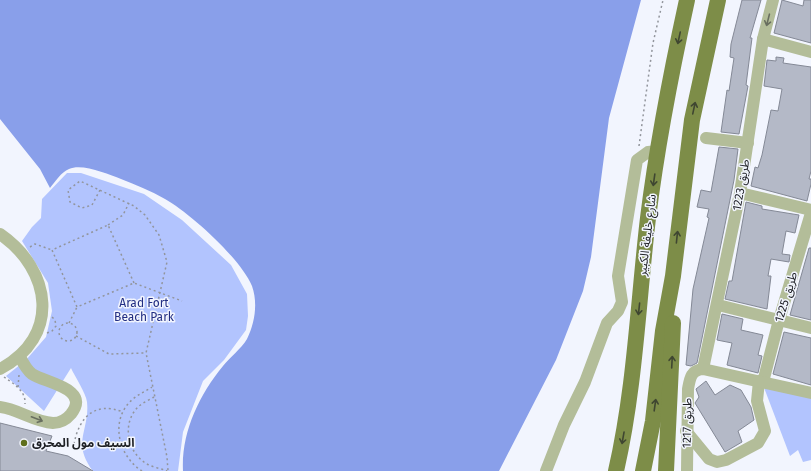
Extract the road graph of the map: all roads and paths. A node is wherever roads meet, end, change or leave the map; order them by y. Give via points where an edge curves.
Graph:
1 (662, 0) edge
2 (687, 0) edge
3 (718, 0) edge
4 (773, 0) edge
5 (763, 39) junction
6 (811, 52) edge
7 (706, 138) dead end
8 (748, 143) junction
9 (658, 151) junction
10 (637, 160) junction
11 (100, 190) junction
12 (740, 194) junction
13 (129, 203) junction
14 (811, 212) edge
15 (108, 225) junction
16 (0, 234) edge
17 (52, 250) junction
18 (20, 252) junction
19 (673, 276) junction
20 (134, 283) junction
21 (161, 293) junction
22 (182, 301) dead end
23 (718, 305) junction
24 (77, 308) junction
25 (779, 320) junction
26 (69, 323) junction
27 (56, 326) dead end
28 (61, 328) junction
29 (811, 328) edge
30 (76, 336) junction
31 (146, 353) junction
32 (20, 357) junction
33 (704, 369) junction
34 (20, 372) dead end
35 (2, 373) edge
36 (761, 382) junction
37 (18, 387) junction
38 (152, 387) junction
39 (811, 393) edge
40 (154, 397) junction
41 (25, 400) dead end
42 (0, 407) edge
43 (123, 412) junction
44 (686, 431) junction
45 (74, 444) dead end
46 (142, 471) edge
47 (167, 471) edge
48 (546, 471) edge
49 (616, 471) edge
50 (643, 471) edge
51 (666, 471) edge
52 (687, 471) edge

1 - 10 path via 653,43
2 -> 9 main road, شارع خليفة الكبير
19 -> 3 main road via 692,120
4 -> 5 street, طريق 1223
5 - 6 street
5 - 8 street, طريق 1223
7 - 8 street
8 - 12 street, طريق 1223
9 - 10 street via 648,152
9 -> 49 main road, شارع خليفة الكبير via 648,218 630,403
10 - 48 street via 618,276 622,302 607,323 588,375
11 - 11 path via 80,181 68,190 70,202 82,208 92,205
11 - 13 path
12 - 14 street, طريق 1225
12 - 23 street, طريق 1223
13 - 15 path via 123,215
13 - 21 path via 145,215 159,235 167,262
14 - 25 street, طريق 1225
15 - 17 path
15 - 20 path
16 - 18 street
17 - 18 path via 35,244
17 - 24 path
18 - 32 street via 41,287 43,305 37,331
50 -> 19 main road via 653,421 663,331
51 -> 19 main road via 673,346
20 - 21 path
20 - 24 path
21 - 22 path
21 - 31 path
23 - 25 street
23 - 33 street, طريق 1223
24 - 26 path
25 - 29 street
25 - 36 street, طريق 1225
26 - 28 path
26 - 30 path via 77,329
27 - 28 path
28 - 30 path via 60,335 64,340 71,340
30 - 31 path via 108,354
31 - 38 path
32 - 35 street
42 -> 32 street via 55,423 66,419 74,408 74,397 68,388 48,382 32,373
33 - 36 street
33 - 44 street, طريق 1217 via 690,376
34 - 37 path
35 - 37 path
36 - 39 street
36 - 44 street via 757,401 764,432 758,444 717,462 708,459
37 - 41 path
38 - 40 path
38 - 43 path via 133,399
40 - 47 path via 167,457
40 - 47 path via 138,407 132,416 128,426 128,437 131,447 145,463
43 - 45 path via 105,409 87,416 77,430
43 - 46 path via 119,430 122,447 127,458
44 - 52 street, طريق 1217

